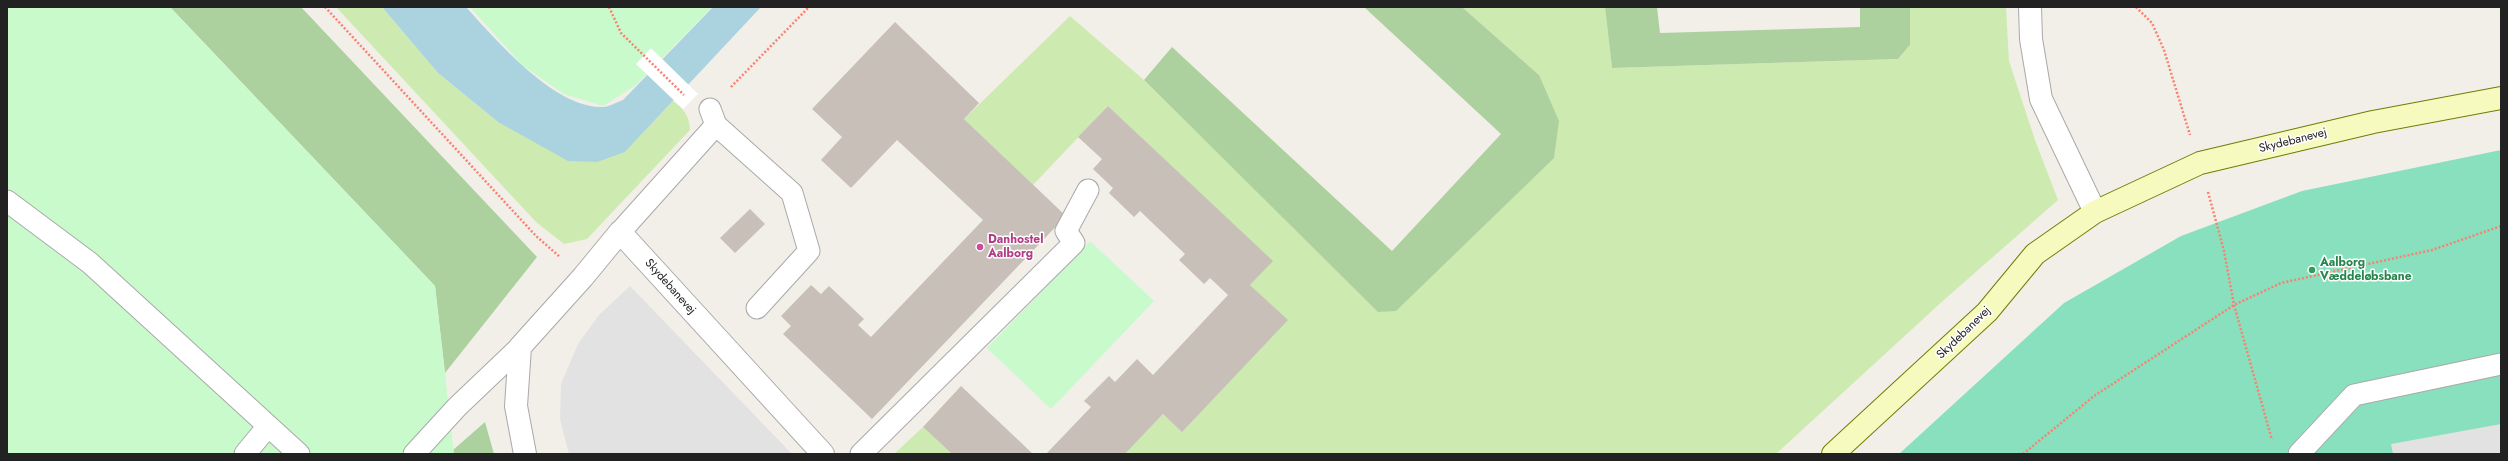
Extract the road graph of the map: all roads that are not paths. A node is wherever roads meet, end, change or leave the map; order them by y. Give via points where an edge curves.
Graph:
1 (2030, 7) edge
2 (2501, 98) edge
3 (1088, 190) dead end
4 (7, 202) edge
5 (2095, 212) junction
6 (620, 232) junction
7 (757, 308) dead end
8 (520, 347) junction
9 (2501, 364) edge
10 (268, 426) junction
11 (245, 454) edge
12 (299, 454) edge
13 (414, 454) edge
14 (525, 454) edge
15 (823, 454) edge
16 (861, 454) edge
17 (1833, 454) edge
18 (2300, 454) edge

1 - 5 street via 2030,39 2041,99
2 - 5 street, Skydebanevej via 2372,122 2200,163
3 - 16 lane via 1066,231 1074,243
4 - 10 lane via 90,264
5 - 17 street, Skydebanevej via 2035,254 1987,312
6 - 7 lane via 713,117 792,193 809,252
6 - 8 street
6 - 15 street, Skydebanevej
8 - 13 lane via 457,407
8 - 14 street via 516,406
9 - 18 lane via 2354,395
10 - 11 lane
10 - 12 lane

